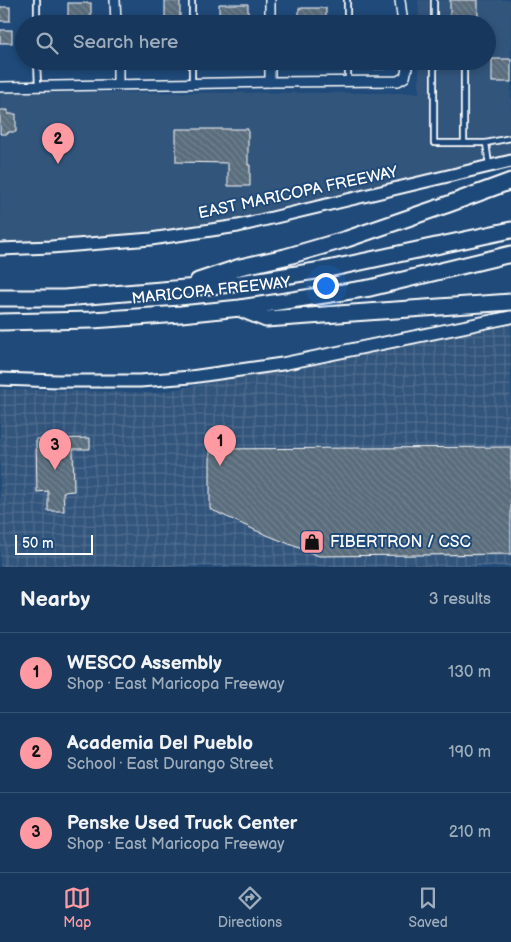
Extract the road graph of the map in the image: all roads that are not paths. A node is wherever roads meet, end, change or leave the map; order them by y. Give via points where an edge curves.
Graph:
1 (37, 0) edge
2 (115, 0) edge
3 (192, 0) edge
4 (270, 0) edge
5 (347, 0) edge
6 (400, 0) edge
7 (434, 0) edge
8 (37, 15) edge
9 (116, 15) edge
10 (192, 15) edge
11 (270, 15) edge
12 (347, 15) edge
13 (402, 15) edge
14 (434, 15) edge
15 (37, 70) edge
16 (118, 70) edge
17 (192, 70) edge
18 (270, 70) edge
19 (348, 70) edge
20 (407, 70) edge
21 (434, 70) edge
22 (464, 70) edge
23 (270, 82) junction
24 (348, 82) junction
25 (192, 83) junction
26 (118, 85) junction
27 (38, 86) junction
28 (0, 87) edge
29 (511, 138) edge
30 (464, 143) junction
31 (486, 143) junction
32 (511, 161) edge
33 (489, 166) junction
34 (511, 180) edge
35 (511, 230) edge
36 (0, 249) edge
37 (511, 254) edge
38 (171, 289) junction
39 (0, 298) edge
40 (511, 302) edge
41 (240, 308) junction
42 (511, 318) edge
43 (0, 322) edge
44 (0, 379) edge

1 - 8 lane
2 - 9 street
3 - 10 lane
4 - 11 street
5 - 12 lane
6 - 13 street
7 - 14 lane
15 - 27 lane
16 - 26 street
17 - 25 lane
18 - 23 street
19 - 24 lane
20 - 24 street via 405,77 398,82
21 - 30 lane via 434,143
22 - 30 lane
23 - 24 street
23 - 25 street
25 - 26 street
26 - 27 street
27 - 28 street
29 - 31 lane
30 - 31 lane
31 - 33 lane
32 - 33 main road, EAST MARICOPA FREEWAY
33 - 36 main road, EAST MARICOPA FREEWAY via 238,226 151,239
34 - 38 highway via 347,239
35 - 38 highway, MARICOPA FREEWAY via 328,269 234,284
37 - 41 highway, MARICOPA FREEWAY via 370,288
38 - 39 highway, MARICOPA FREEWAY via 64,298
40 - 41 highway via 266,319
41 - 43 highway, MARICOPA FREEWAY via 92,320
42 - 44 main road via 282,364 191,377 140,381

